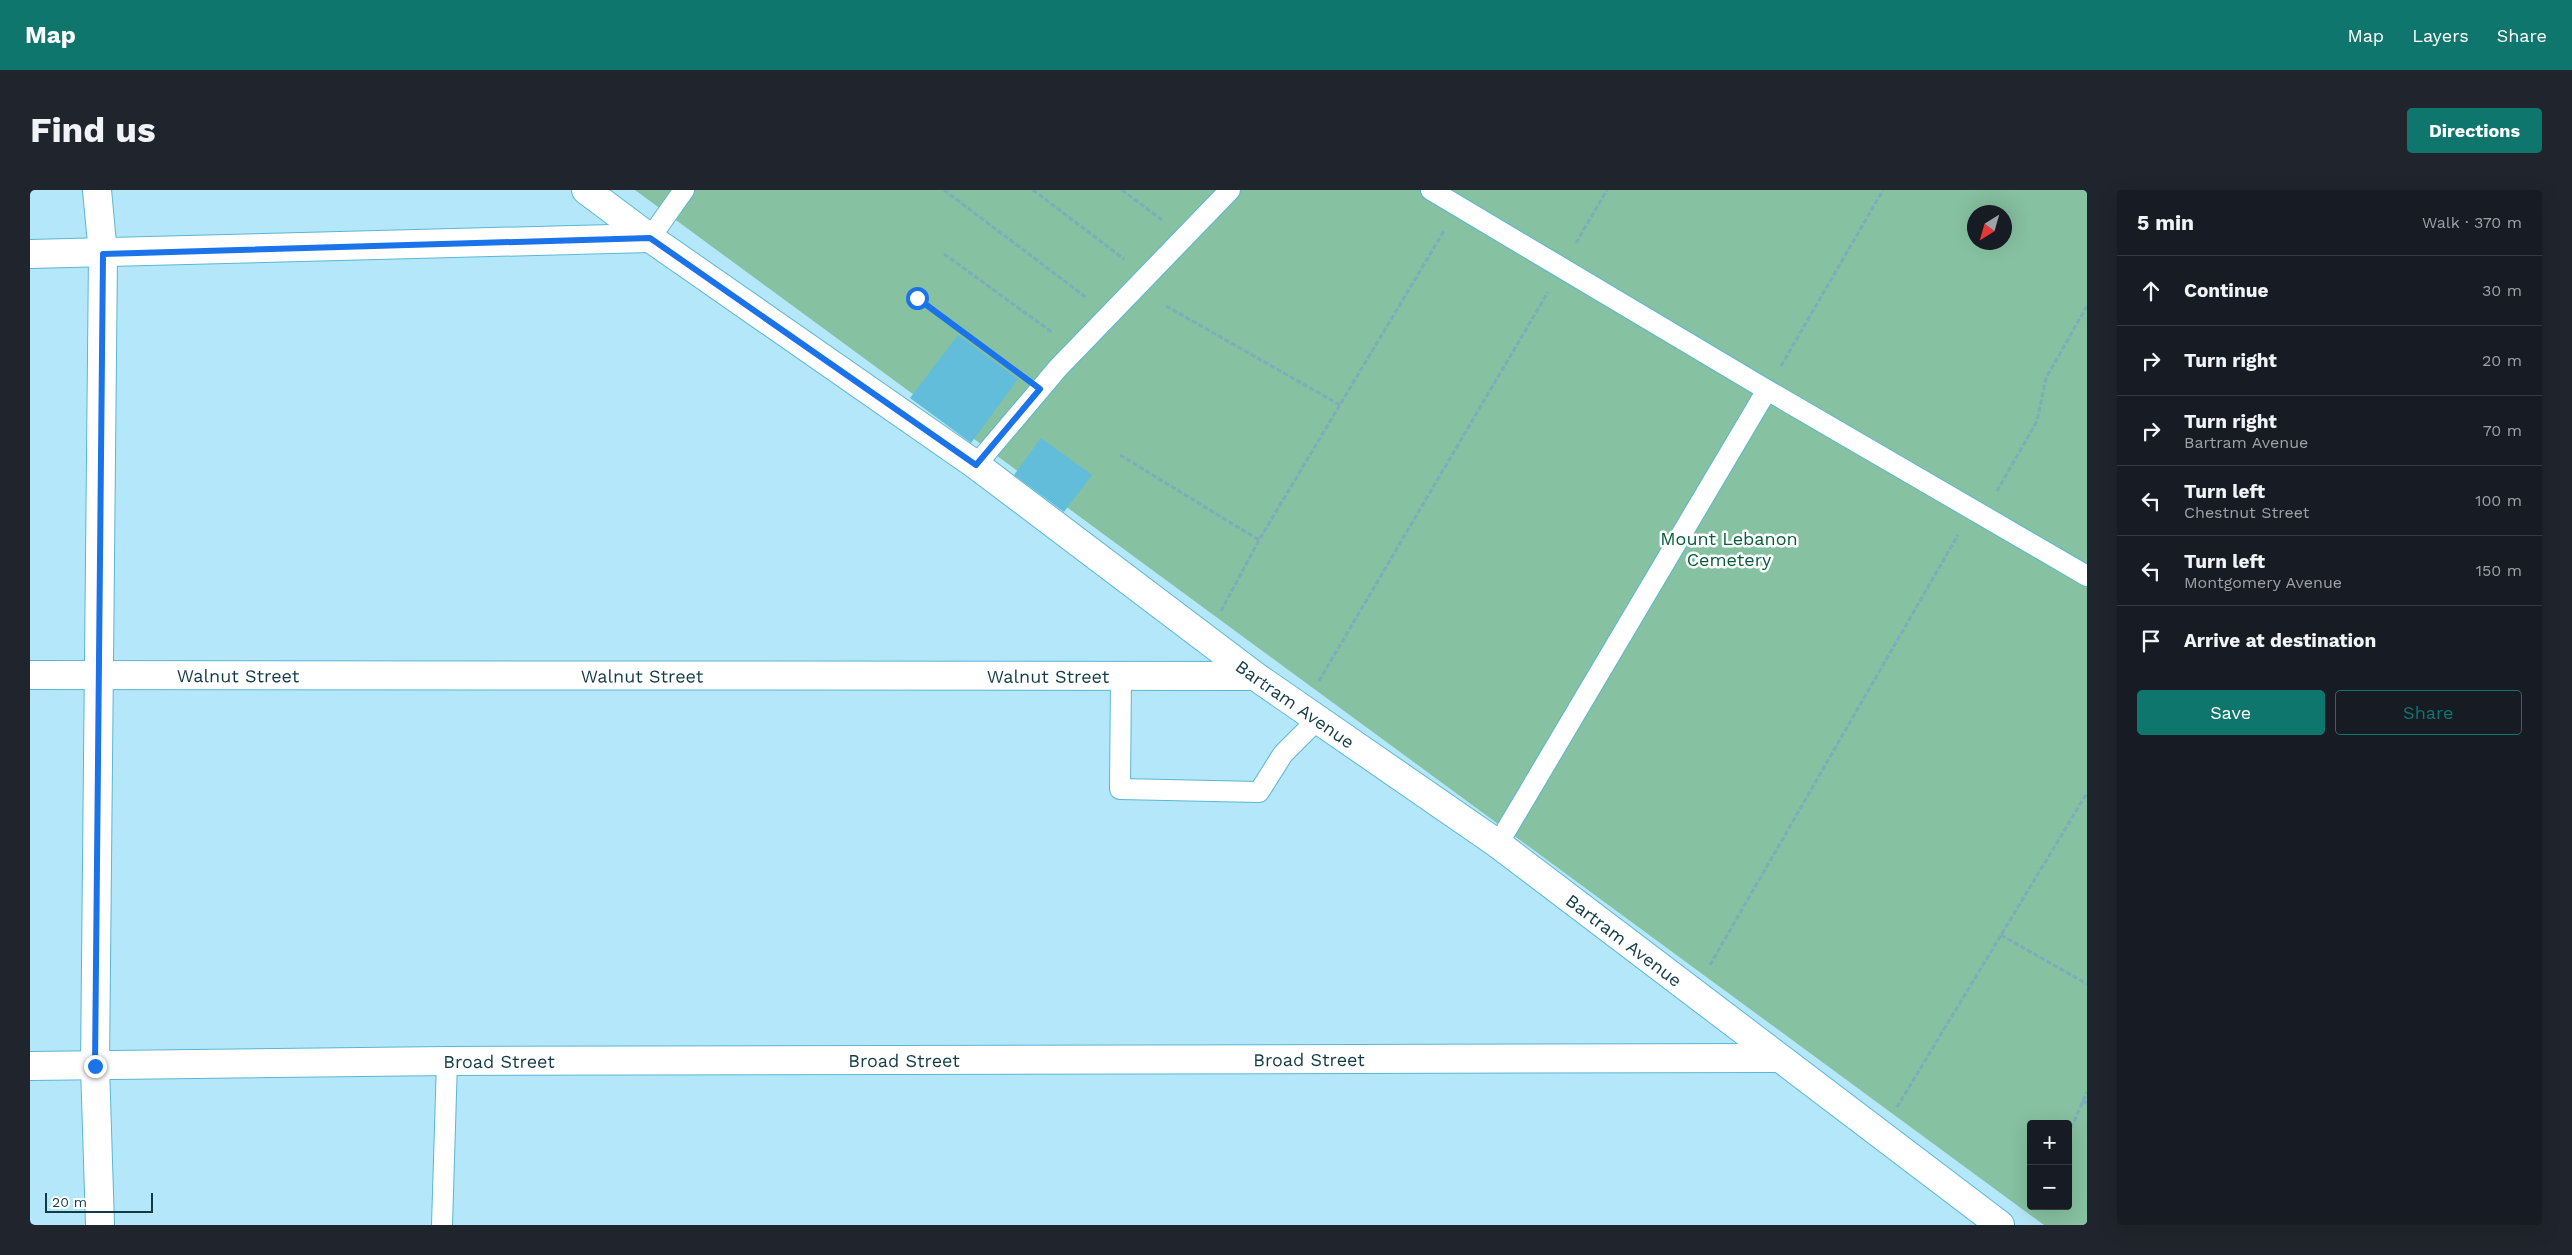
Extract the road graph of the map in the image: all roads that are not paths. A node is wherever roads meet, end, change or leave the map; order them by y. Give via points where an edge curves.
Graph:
1 (97, 190) edge
2 (586, 190) edge
3 (684, 190) edge
4 (1230, 190) edge
5 (1431, 190) edge
6 (650, 238) junction
7 (30, 254) edge
8 (103, 254) junction
9 (1767, 390) junction
10 (976, 465) junction
11 (2087, 576) edge
12 (30, 675) edge
13 (97, 675) junction
14 (1121, 676) junction
15 (1255, 676) junction
16 (1318, 719) junction
17 (1498, 844) junction
18 (1778, 1058) junction
19 (447, 1061) junction
20 (30, 1066) edge
21 (95, 1066) junction
22 (100, 1225) edge
23 (442, 1225) edge
24 (2000, 1225) edge

1 - 8 street
2 - 6 street, Bartram Avenue
3 - 6 lane
4 - 10 lane via 1076,350
5 - 9 lane
6 - 8 street
6 - 10 street, Bartram Avenue
7 - 8 street
8 - 13 street
9 - 11 lane
9 - 17 lane
10 - 15 street, Bartram Avenue
12 - 13 street, Walnut Street
13 - 14 street, Walnut Street
13 - 21 street
14 - 15 street, Walnut Street
14 - 16 lane via 1120,789 1259,792 1283,754
15 - 16 street, Bartram Avenue
16 - 17 street, Bartram Avenue
17 - 18 street, Bartram Avenue
18 - 19 street, Broad Street
18 - 24 street, Bartram Avenue
19 - 21 street, Broad Street
19 - 23 lane
20 - 21 street, Broad Street
21 - 22 street

